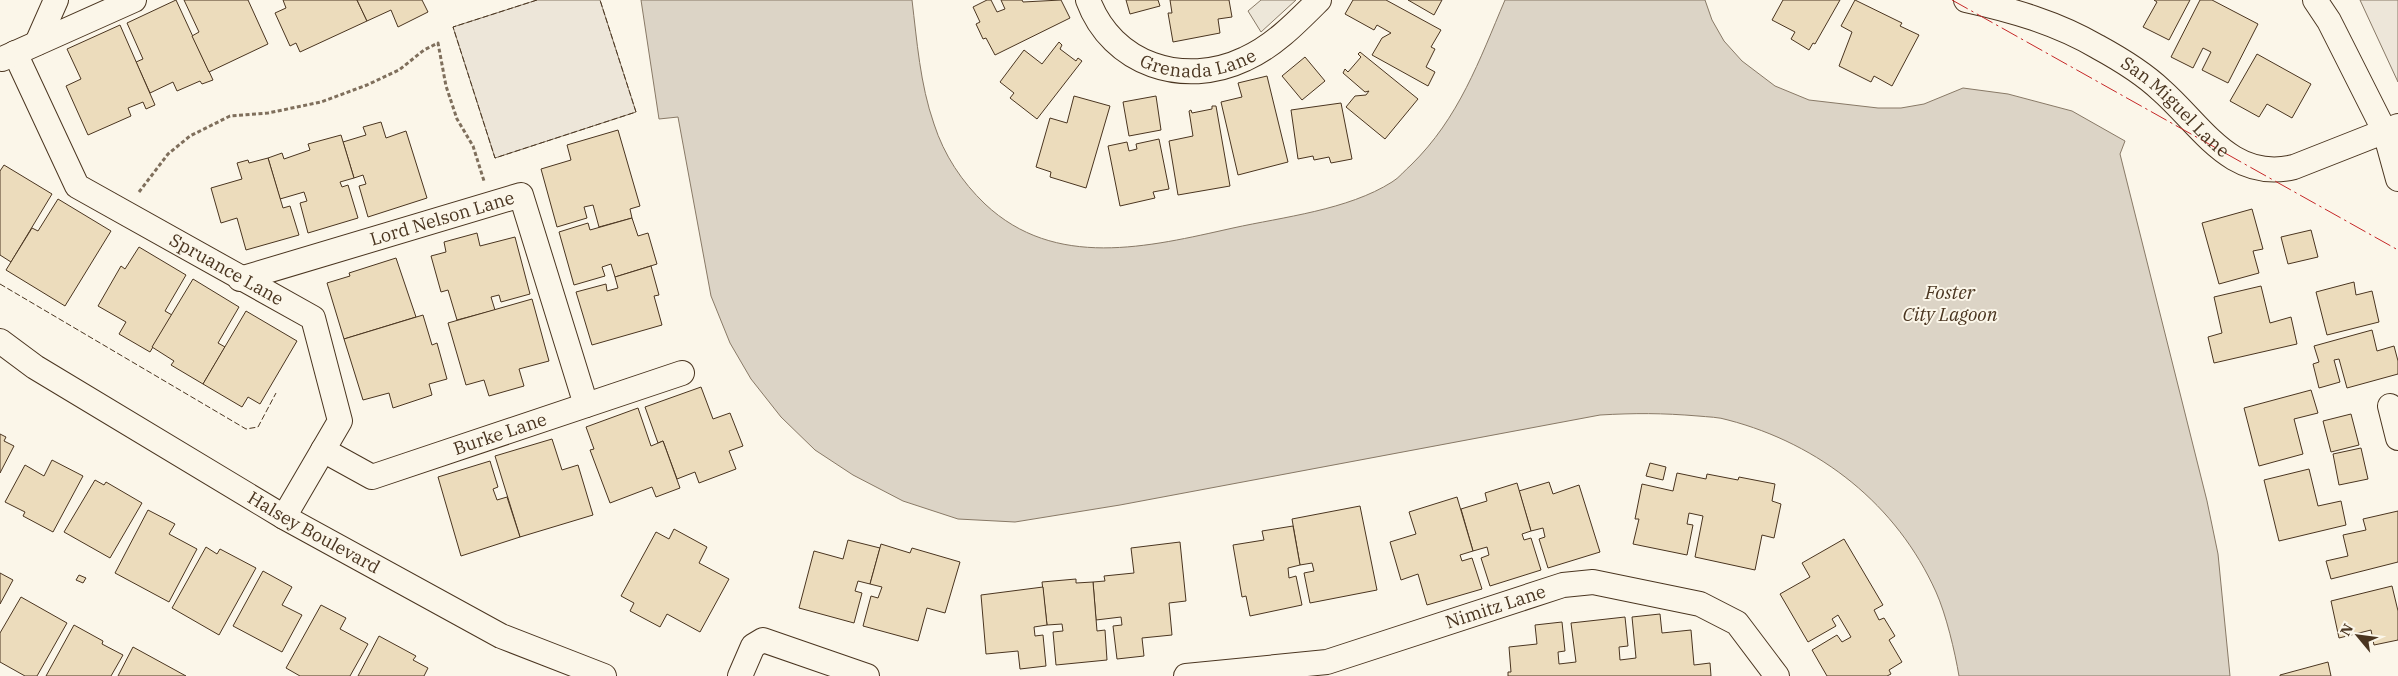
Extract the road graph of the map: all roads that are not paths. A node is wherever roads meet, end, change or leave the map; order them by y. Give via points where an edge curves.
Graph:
1 (56, 0) edge
2 (134, 0) edge
3 (1088, 0) edge
4 (1319, 0) edge
5 (1966, 0) edge
6 (2315, 0) edge
7 (37, 43) junction
8 (8, 56) edge
9 (2392, 129) edge
10 (2398, 179) edge
11 (240, 279) junction
12 (0, 341) edge
13 (0, 359) edge
14 (35, 367) junction
15 (682, 373) dead end
16 (586, 405) junction
17 (2390, 406) dead end
18 (2398, 438) edge
19 (323, 450) junction
20 (284, 518) junction
21 (1329, 669) edge
22 (604, 676) edge
23 (740, 676) edge
24 (867, 676) edge
25 (1186, 676) edge
26 (1776, 676) edge

1 - 7 street
2 - 7 street
3 - 4 street, Grenada Lane via 1101,27 1130,55 1163,68 1202,73 1245,60 1287,32
5 - 9 street, San Miguel Lane via 2050,24 2100,48 2150,81 2236,161 2254,168 2278,170 2294,167
6 - 9 street
7 - 8 street
8 - 11 street, Spruance Lane via 77,186
9 - 10 street
11 - 16 street, Lord Nelson Lane via 521,195
11 - 19 street, Spruance Lane via 313,318 340,421
12 - 14 street, Halsey Boulevard
13 - 14 street, Halsey Boulevard
14 - 20 street, Halsey Boulevard
15 - 16 street, Burke Lane
16 - 19 street, Burke Lane via 372,477
17 - 18 street
19 - 20 street, Spruance Lane
20 - 22 street, Halsey Boulevard via 501,636
21 - 25 street, Nimitz Lane
21 - 26 street, Nimitz Lane via 1563,585 1593,582 1700,604 1737,623
23 - 24 street via 753,646 763,640

